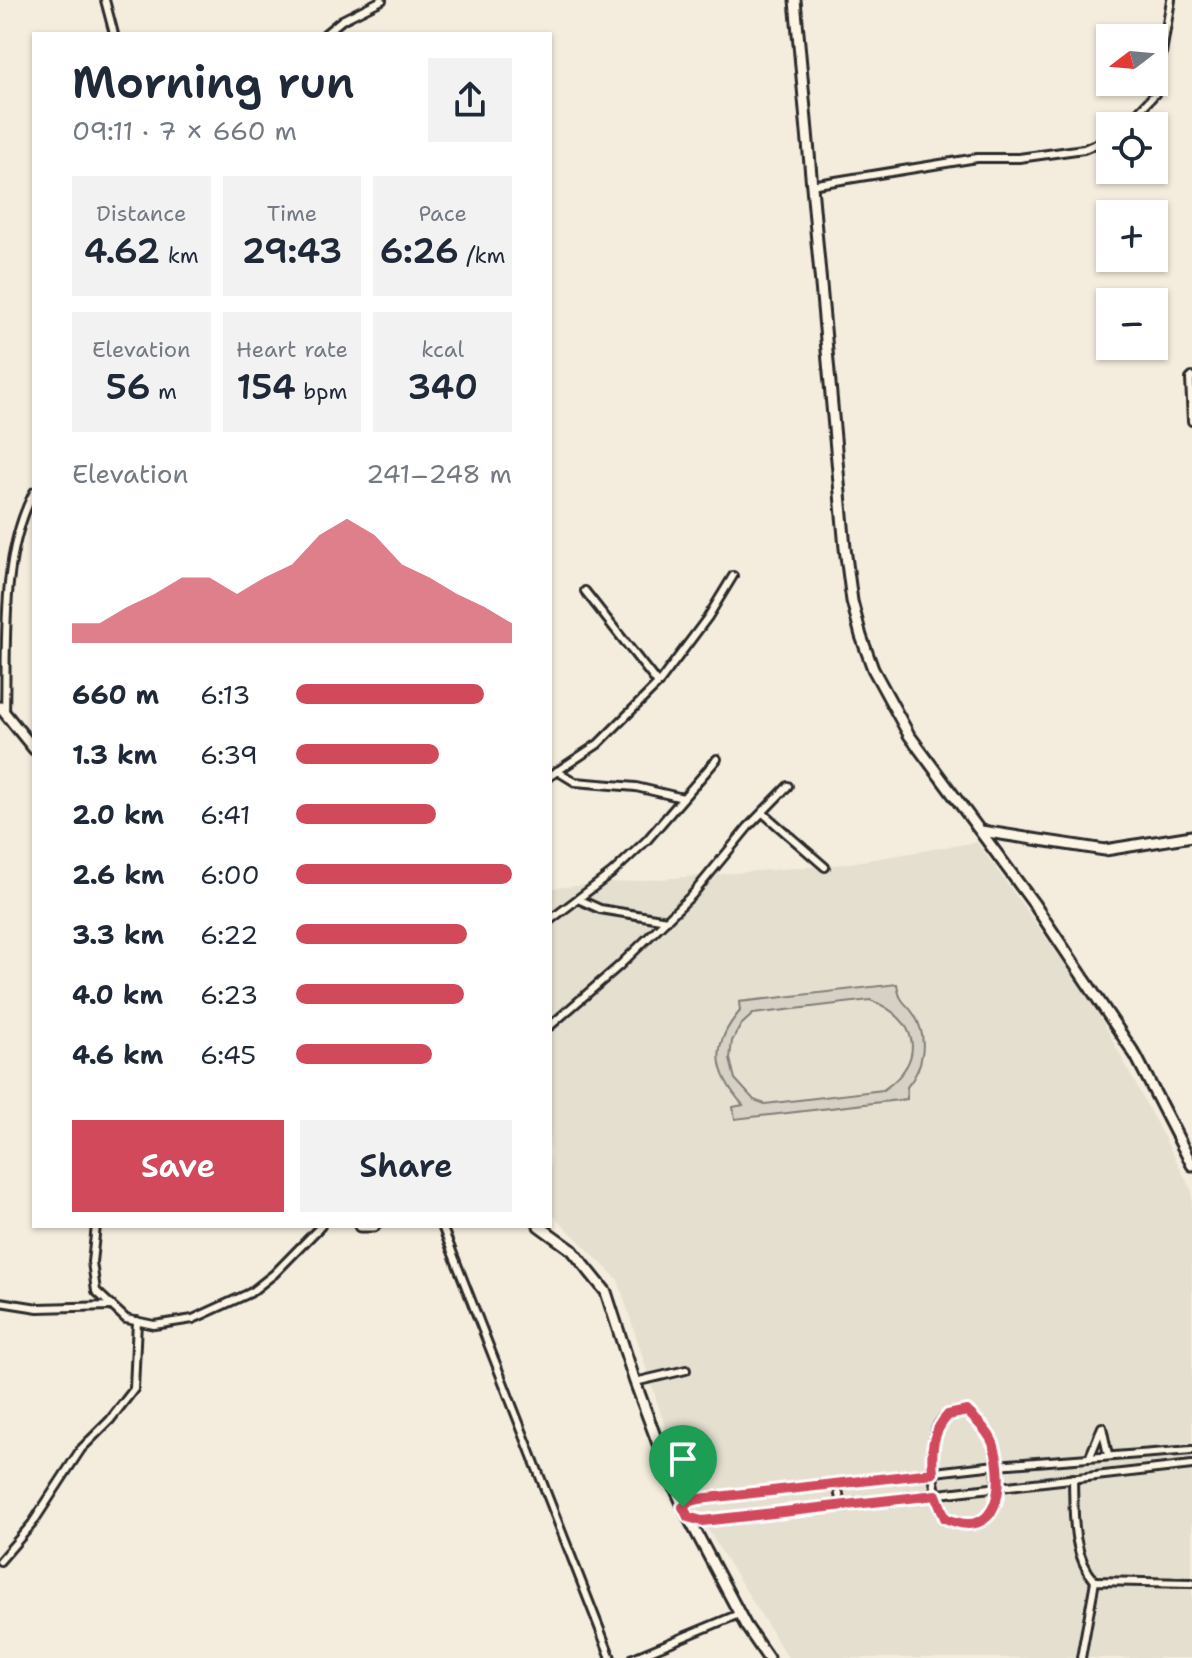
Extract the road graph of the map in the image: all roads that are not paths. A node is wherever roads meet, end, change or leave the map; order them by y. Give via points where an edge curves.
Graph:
1 (105, 0) edge
2 (382, 0) edge
3 (795, 0) edge
4 (1171, 0) edge
5 (113, 32) edge
6 (327, 32) edge
7 (1138, 112) edge
8 (1096, 144) edge
9 (811, 185) junction
10 (1192, 377) edge
11 (1192, 421) edge
12 (32, 496) edge
13 (733, 576) dead end
14 (585, 591) dead end
15 (658, 684) junction
16 (3, 710) edge
17 (32, 746) edge
18 (717, 759) dead end
19 (557, 771) junction
20 (552, 775) edge
21 (788, 786) dead end
22 (683, 798) junction
23 (763, 813) junction
24 (981, 831) junction
25 (1192, 836) edge
26 (825, 867) dead end
27 (578, 899) junction
28 (552, 918) edge
29 (667, 920) junction
30 (552, 1024) edge
31 (1192, 1165) edge
32 (96, 1228) edge
33 (319, 1228) edge
34 (443, 1228) edge
35 (542, 1228) edge
36 (0, 1302) edge
37 (113, 1306) junction
38 (137, 1321) junction
39 (686, 1370) dead end
40 (635, 1382) junction
41 (1192, 1450) edge
42 (1108, 1455) junction
43 (1127, 1455) junction
44 (1090, 1456) junction
45 (996, 1465) junction
46 (1192, 1465) edge
47 (1129, 1472) junction
48 (933, 1473) junction
49 (1073, 1478) junction
50 (837, 1484) junction
51 (999, 1486) junction
52 (936, 1495) junction
53 (841, 1505) junction
54 (683, 1507) junction
55 (688, 1517) junction
56 (0, 1561) edge
57 (1095, 1581) junction
58 (1192, 1583) edge
59 (739, 1614) junction
60 (611, 1658) edge
61 (633, 1658) edge
62 (768, 1658) edge
63 (1081, 1658) edge

1 - 5 street
2 - 6 street
3 - 9 main road
4 - 7 street via 1155,94
8 - 9 street
9 - 24 main road via 845,548 861,636 909,735
10 - 11 street
12 - 16 street via 14,551
13 - 15 street
14 - 15 street
15 - 19 street via 598,744
16 - 17 main road
18 - 22 street
19 - 20 street
19 - 22 street via 575,782
21 - 23 street
22 - 27 street via 647,840
23 - 26 street
23 - 29 street
24 - 25 main road via 1105,850
24 - 31 main road via 1136,1056
27 - 28 street
27 - 29 street via 600,909
29 - 30 street
32 - 37 street via 96,1291
33 - 38 street via 250,1293 193,1319 154,1325
34 - 60 street
35 - 40 main road via 572,1250 606,1292
36 - 37 street via 38,1308
37 - 38 street via 126,1319
38 - 56 street via 134,1389 81,1449 32,1524
39 - 40 street
40 - 54 main road
41 - 43 street
42 - 43 street
42 - 44 street
42 - 44 street via 1102,1427
43 - 47 street
44 - 45 street
45 - 48 street
45 - 48 street via 986,1432 967,1411 959,1412 948,1415 935,1433
45 - 51 street
46 - 47 street
47 - 49 street
48 - 50 street
48 - 52 street
49 - 51 street
49 - 57 street via 1075,1533 1086,1571
50 - 53 street
50 - 54 street via 699,1499
51 - 52 street
51 - 52 street via 993,1512 967,1524 945,1518
52 - 53 street
53 - 55 street via 702,1521
54 - 55 main road
55 - 59 main road
57 - 58 street
57 - 63 street
59 - 61 street
59 - 62 main road

